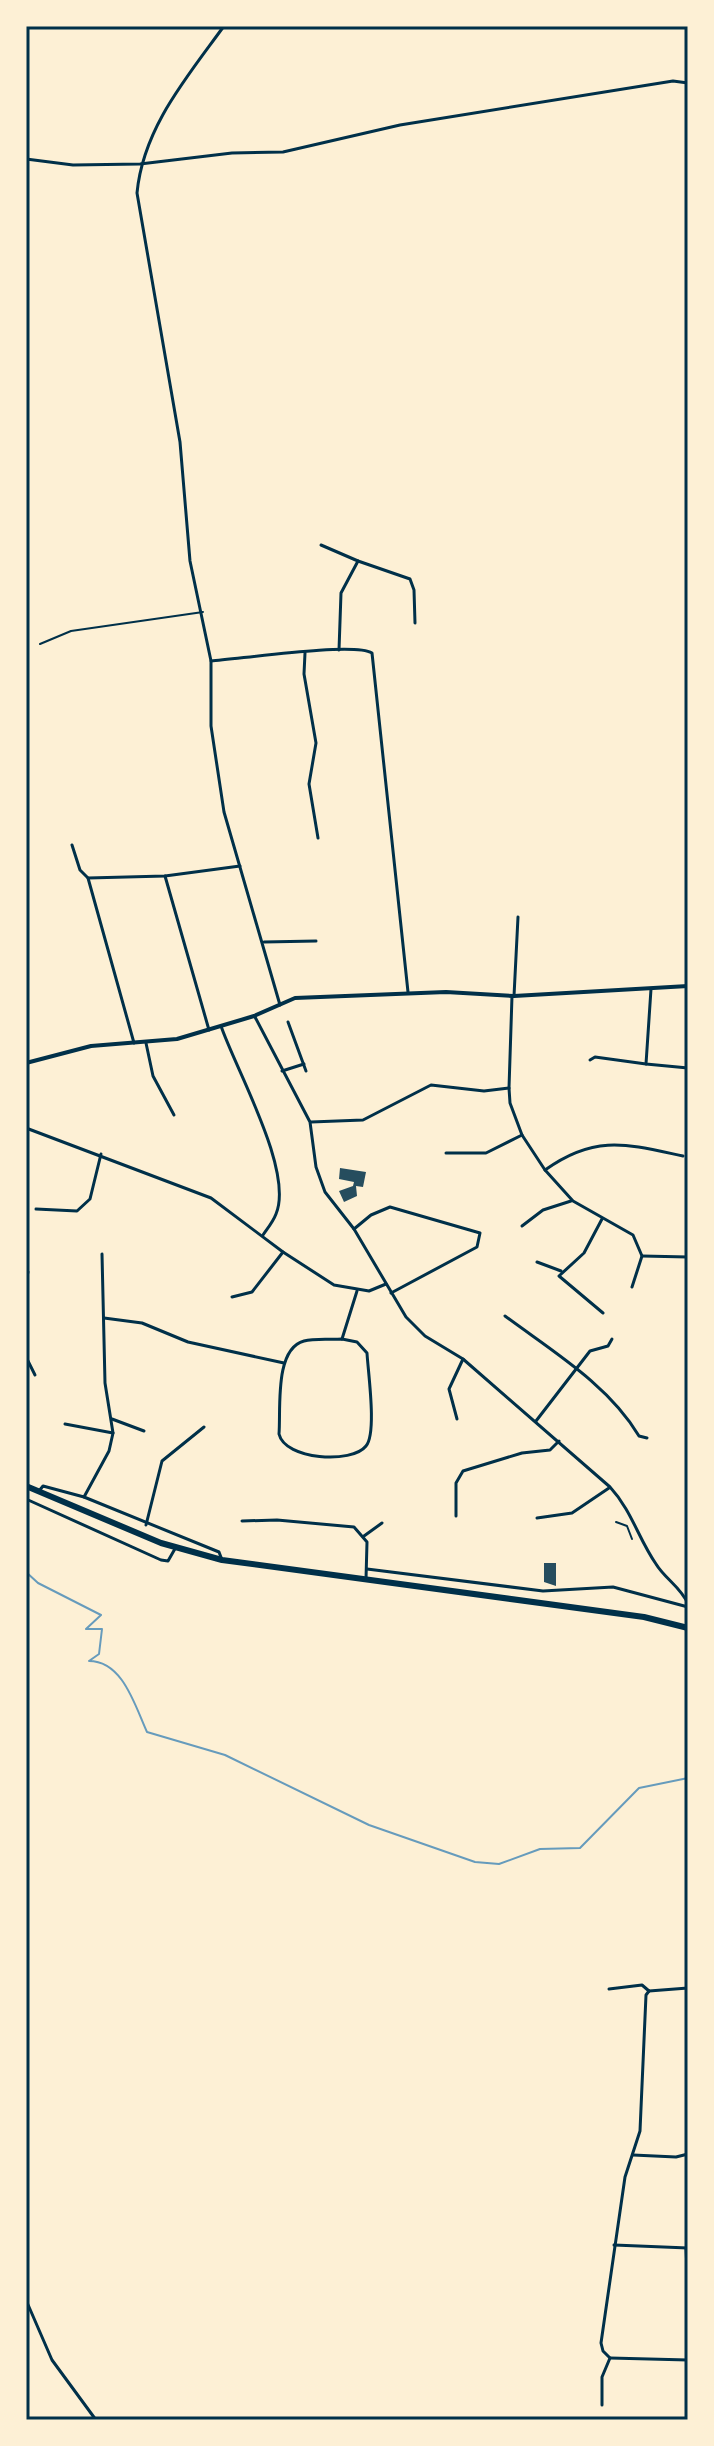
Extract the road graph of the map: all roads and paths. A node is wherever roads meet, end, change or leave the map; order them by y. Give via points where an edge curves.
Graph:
1 (224, 26) edge
2 (688, 83) edge
3 (26, 159) edge
4 (140, 164) junction
5 (321, 545) dead end
6 (358, 561) junction
7 (203, 612) junction
8 (415, 623) dead end
9 (40, 644) dead end
10 (339, 650) junction
11 (305, 653) junction
12 (211, 661) junction
13 (318, 838) dead end
14 (72, 845) dead end
15 (240, 866) junction
16 (165, 876) junction
17 (88, 878) junction
18 (518, 917) dead end
19 (316, 941) dead end
20 (263, 942) junction
21 (688, 986) edge
22 (651, 989) junction
23 (408, 992) junction
24 (513, 996) junction
25 (280, 1005) junction
26 (254, 1016) junction
27 (288, 1022) dead end
28 (221, 1026) junction
29 (209, 1030) junction
30 (134, 1043) junction
31 (146, 1043) junction
32 (590, 1060) dead end
33 (26, 1063) edge
34 (304, 1064) junction
35 (646, 1064) junction
36 (688, 1068) edge
37 (282, 1071) junction
38 (306, 1071) dead end
39 (509, 1088) junction
40 (174, 1115) dead end
41 (310, 1122) junction
42 (26, 1128) edge
43 (522, 1135) junction
44 (446, 1153) dead end
45 (101, 1154) junction
46 (683, 1156) dead end
47 (545, 1170) junction
48 (573, 1201) junction
49 (36, 1209) dead end
50 (602, 1219) junction
51 (522, 1226) dead end
52 (354, 1229) junction
53 (262, 1236) junction
54 (283, 1252) junction
55 (102, 1254) dead end
56 (642, 1256) junction
57 (688, 1257) edge
58 (537, 1262) dead end
59 (561, 1271) junction
60 (28, 1272) dead end
61 (26, 1281) edge
62 (386, 1284) junction
63 (632, 1287) dead end
64 (357, 1291) junction
65 (391, 1293) junction
66 (232, 1297) dead end
67 (603, 1313) dead end
68 (505, 1316) dead end
69 (104, 1318) junction
70 (342, 1339) junction
71 (612, 1339) dead end
72 (26, 1357) edge
73 (463, 1359) junction
74 (284, 1363) junction
75 (577, 1370) junction
76 (35, 1375) dead end
77 (112, 1419) junction
78 (457, 1419) dead end
79 (535, 1422) junction
80 (65, 1424) dead end
81 (204, 1427) dead end
82 (144, 1431) dead end
83 (113, 1433) junction
84 (647, 1438) dead end
85 (559, 1441) junction
86 (26, 1486) edge
87 (610, 1487) junction
88 (39, 1491) junction
89 (84, 1497) junction
90 (26, 1499) edge
91 (456, 1516) dead end
92 (537, 1518) dead end
93 (242, 1521) dead end
94 (616, 1522) dead end
95 (382, 1523) dead end
96 (146, 1525) junction
97 (635, 1525) junction
98 (627, 1527) junction
99 (364, 1536) junction
100 (632, 1539) dead end
101 (176, 1547) junction
102 (222, 1560) junction
103 (367, 1569) junction
104 (366, 1579) junction
105 (688, 1605) edge
106 (688, 1616) edge
107 (687, 1627) edge
108 (688, 1988) edge
109 (609, 1989) dead end
110 (649, 1991) junction
111 (688, 2154) edge
112 (633, 2155) junction
113 (614, 2245) junction
114 (687, 2248) edge
115 (688, 2290) edge
116 (26, 2300) edge
117 (610, 2358) junction
118 (688, 2360) edge
119 (602, 2405) dead end
120 (26, 2419) edge
121 (33, 2420) edge
122 (96, 2420) edge

1 - 4 street via 172,100
2 - 4 street via 673,81 400,125 283,152
3 - 4 street
4 - 7 street via 137,193 180,442 190,561
5 - 6 street
6 - 8 street via 410,579
6 - 10 street via 341,593
7 - 9 lane via 71,631
7 - 12 street
10 - 11 street
10 - 23 street via 364,648 372,653
11 - 12 street
11 - 13 street via 316,743 309,784
12 - 15 street via 211,726 224,812
14 - 17 street
15 - 16 street
15 - 20 street
16 - 17 street
16 - 29 street
17 - 30 street
18 - 24 street
19 - 20 street
20 - 25 street
21 - 22 street
22 - 24 street
22 - 35 street
23 - 24 street
23 - 25 street via 295,998
24 - 39 street
25 - 26 street
26 - 28 street
26 - 37 street
27 - 34 street
28 - 29 street
28 - 53 street via 257,1107 280,1186 277,1213
29 - 31 street
30 - 31 street
30 - 33 street via 91,1046
31 - 40 street via 153,1076
32 - 35 street
34 - 37 street
34 - 38 street
35 - 36 street
37 - 41 street
39 - 41 street via 431,1085 363,1120
39 - 43 street
41 - 52 street via 325,1192
42 - 45 street
43 - 44 street via 486,1153
43 - 47 street
45 - 49 street via 90,1199 77,1211
45 - 53 street via 211,1198
46 - 47 street via 624,1143 602,1144 568,1153
47 - 48 street
48 - 50 street
48 - 51 street via 543,1210
50 - 56 street via 633,1235
50 - 59 street via 584,1253
52 - 62 street
52 - 65 street via 390,1207 480,1233 477,1247
53 - 54 street
54 - 64 street via 325,1280
54 - 66 street via 252,1292
55 - 69 street
56 - 57 street
56 - 63 street
58 - 59 street
59 - 67 street via 561,1281
60 - 61 street
62 - 64 street
62 - 65 street
64 - 70 street
65 - 73 street via 425,1336
68 - 75 street
69 - 74 street via 142,1323 188,1342
69 - 77 street via 105,1383
70 - 74 street via 303,1341 290,1348
70 - 74 street via 357,1342 367,1353 372,1432 367,1446 354,1454 302,1455 281,1443
71 - 75 street via 608,1346 590,1351
72 - 76 street
73 - 78 street via 449,1389
73 - 79 street
75 - 79 street
75 - 84 street via 625,1414 639,1436
77 - 82 street
77 - 83 street
79 - 85 street
80 - 83 street
81 - 96 street via 162,1461
83 - 89 street
85 - 87 street
85 - 91 street via 550,1450 463,1471 456,1483
86 - 88 highway
87 - 92 street via 572,1513
87 - 97 street via 629,1508
88 - 89 street via 50,1486
88 - 101 highway
89 - 96 street
90 - 101 street via 161,1560 168,1561
93 - 99 street via 338,1524
94 - 98 lane
95 - 99 street
96 - 102 street via 219,1552
97 - 98 street
97 - 105 street via 656,1566
98 - 100 lane
99 - 103 street
101 - 102 highway
102 - 104 highway
103 - 104 street
103 - 105 street via 543,1591 613,1587
104 - 107 highway
106 - 107 street
108 - 110 street
109 - 110 street via 642,1985
110 - 112 street via 640,2131
111 - 112 street
112 - 113 street
113 - 114 street
113 - 117 street via 601,2343
114 - 115 street
116 - 122 street via 52,2360
117 - 118 street
117 - 119 street via 602,2377
120 - 121 street

